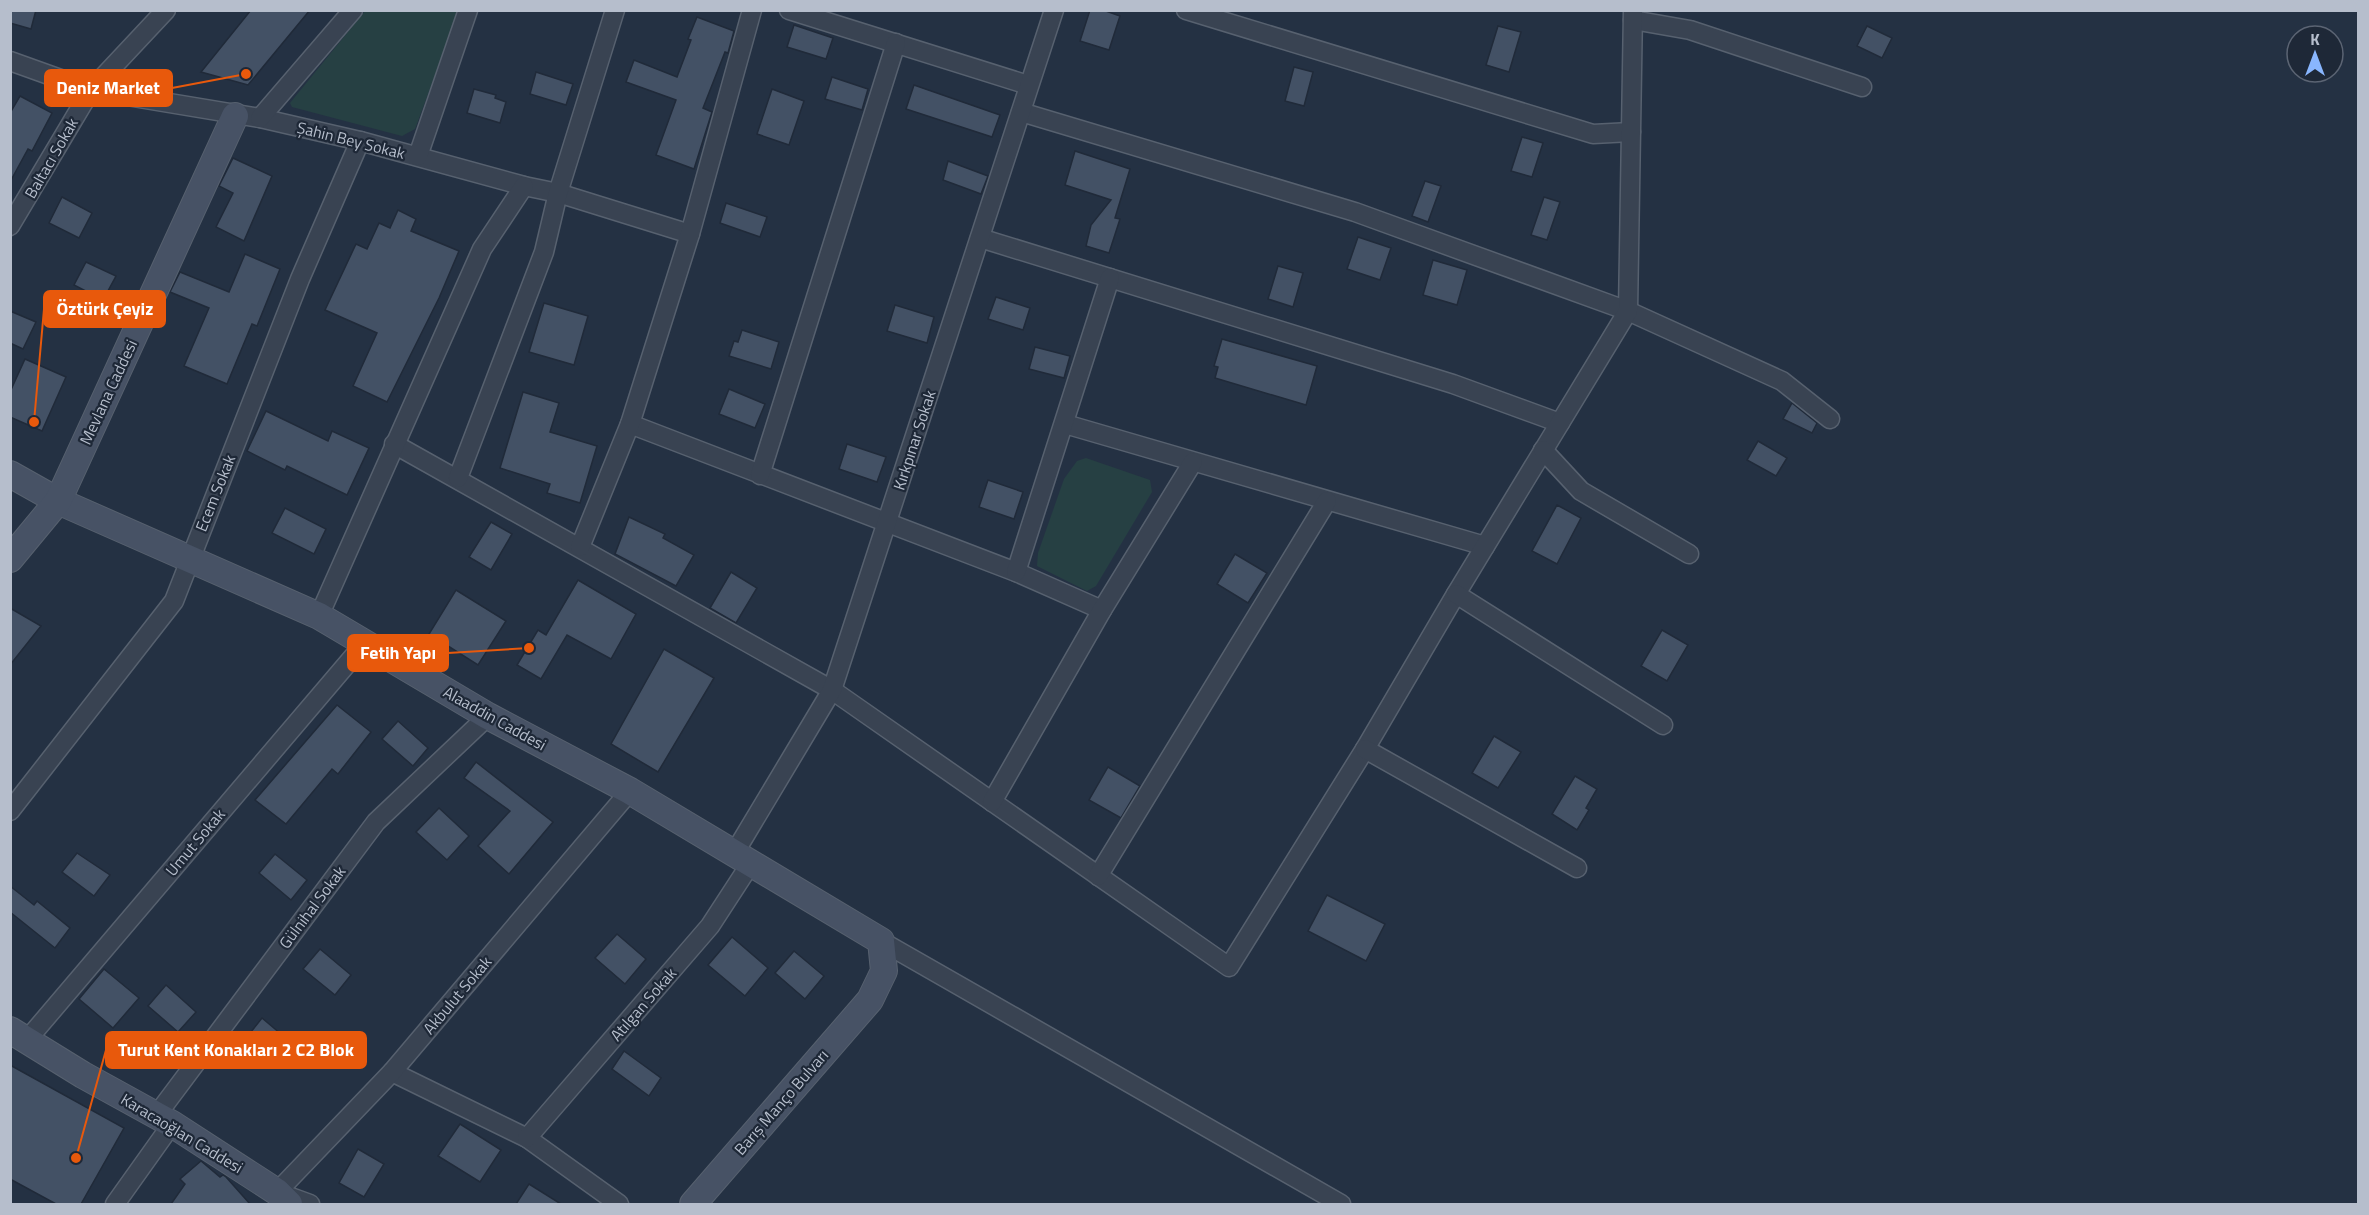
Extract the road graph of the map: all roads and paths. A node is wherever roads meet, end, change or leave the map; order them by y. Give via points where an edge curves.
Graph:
1 (166, 10) edge
2 (353, 10) edge
3 (468, 10) edge
4 (615, 10) edge
5 (752, 10) edge
6 (789, 10) edge
7 (1054, 10) edge
8 (1186, 10) edge
9 (1633, 15) edge
10 (896, 44) junction
11 (10, 61) edge
12 (1028, 85) junction
13 (1862, 87) dead end
14 (91, 90) junction
15 (1021, 112) junction
16 (248, 117) junction
17 (1631, 132) junction
18 (360, 141) junction
19 (418, 156) junction
20 (524, 186) junction
21 (558, 193) junction
22 (10, 226) edge
23 (690, 234) junction
24 (980, 238) junction
25 (1110, 278) junction
26 (1628, 311) junction
27 (1830, 419) dead end
28 (1560, 423) junction
29 (630, 424) junction
30 (1065, 424) junction
31 (394, 444) junction
32 (1544, 450) junction
33 (1193, 462) junction
34 (10, 474) edge
35 (760, 475) junction
36 (458, 478) junction
37 (58, 501) junction
38 (1327, 501) junction
39 (886, 524) junction
40 (1485, 546) junction
41 (580, 547) junction
42 (1689, 554) dead end
43 (189, 557) junction
44 (10, 559) edge
45 (1016, 572) junction
46 (1456, 594) junction
47 (1102, 610) junction
48 (319, 616) junction
49 (364, 644) junction
50 (832, 690) junction
51 (488, 716) junction
52 (1663, 725) dead end
53 (1365, 749) junction
54 (630, 791) junction
55 (992, 802) junction
56 (10, 811) edge
57 (743, 857) junction
58 (1577, 868) dead end
59 (1098, 876) junction
60 (881, 941) junction
61 (19, 1035) edge
62 (392, 1071) junction
63 (164, 1120) junction
64 (527, 1138) junction
65 (283, 1198) edge
66 (115, 1204) edge
67 (310, 1204) edge
68 (619, 1204) edge
69 (693, 1204) edge
70 (1341, 1204) edge

1 - 14 street, Baltacı Sokak
2 - 16 street
3 - 19 street
4 - 21 street
5 - 23 street
6 - 10 street
7 - 12 street, Kırkpınar Sokak
8 - 17 street via 1593,134
9 - 13 street
9 - 17 street
10 - 12 street
10 - 35 street
11 - 14 street, Şahin Bey Sokak
12 - 15 street, Kırkpınar Sokak
14 - 16 street, Şahin Bey Sokak
14 - 22 street, Baltacı Sokak
15 - 24 street, Kırkpınar Sokak
15 - 26 street via 1355,212
16 - 18 street, Şahin Bey Sokak
16 - 37 street, Mevlana Caddesi
17 - 26 street
18 - 19 street, Şahin Bey Sokak
18 - 43 street, Ecem Sokak via 300,279
19 - 20 street, Şahin Bey Sokak
20 - 21 street, Şahin Bey Sokak
20 - 31 street via 483,249
21 - 23 street, Şahin Bey Sokak
21 - 36 street via 544,252
23 - 29 street
24 - 25 street
24 - 39 street, Kırkpınar Sokak
25 - 28 street via 1453,384
25 - 30 street
26 - 27 street via 1782,381
26 - 28 street
28 - 32 street
29 - 35 street
29 - 41 street
30 - 33 street
30 - 45 street
31 - 36 street
31 - 48 street
32 - 40 street
32 - 42 street via 1581,491
33 - 38 street
33 - 47 street
34 - 37 street, Alaaddin Caddesi
35 - 39 street
36 - 41 street
37 - 43 street, Alaaddin Caddesi
37 - 44 street, Mevlana Caddesi
38 - 40 street
38 - 59 street
39 - 45 street
39 - 50 street, Kırkpınar Sokak
40 - 46 street
41 - 50 street
43 - 48 street, Alaaddin Caddesi
43 - 56 street, Ecem Sokak via 174,601
45 - 47 street
46 - 52 street
46 - 53 street
47 - 55 street
48 - 49 street, Alaaddin Caddesi
49 - 51 street, Alaaddin Caddesi
49 - 61 street, Umut Sokak
50 - 55 street
50 - 57 street, Kırkpınar Sokak
51 - 54 street, Alaaddin Caddesi
51 - 63 street, Gülnihal Sokak via 376,822
53 - 58 street
53 - 59 street via 1228,967
54 - 57 street, Alaaddin Caddesi
54 - 62 street, Akbulut Sokak
55 - 59 street
57 - 60 street, Alaaddin Caddesi
57 - 64 street, Atılgan Sokak via 710,926
60 - 69 street, Barış Manço Bulvarı via 884,971 870,1000
60 - 70 street
61 - 63 street, Karacaoğlan Caddesi
62 - 64 street
62 - 65 street, Akbulut Sokak
63 - 65 street, Karacaoğlan Caddesi
63 - 66 street, Gülnihal Sokak
64 - 68 street
65 - 67 street

